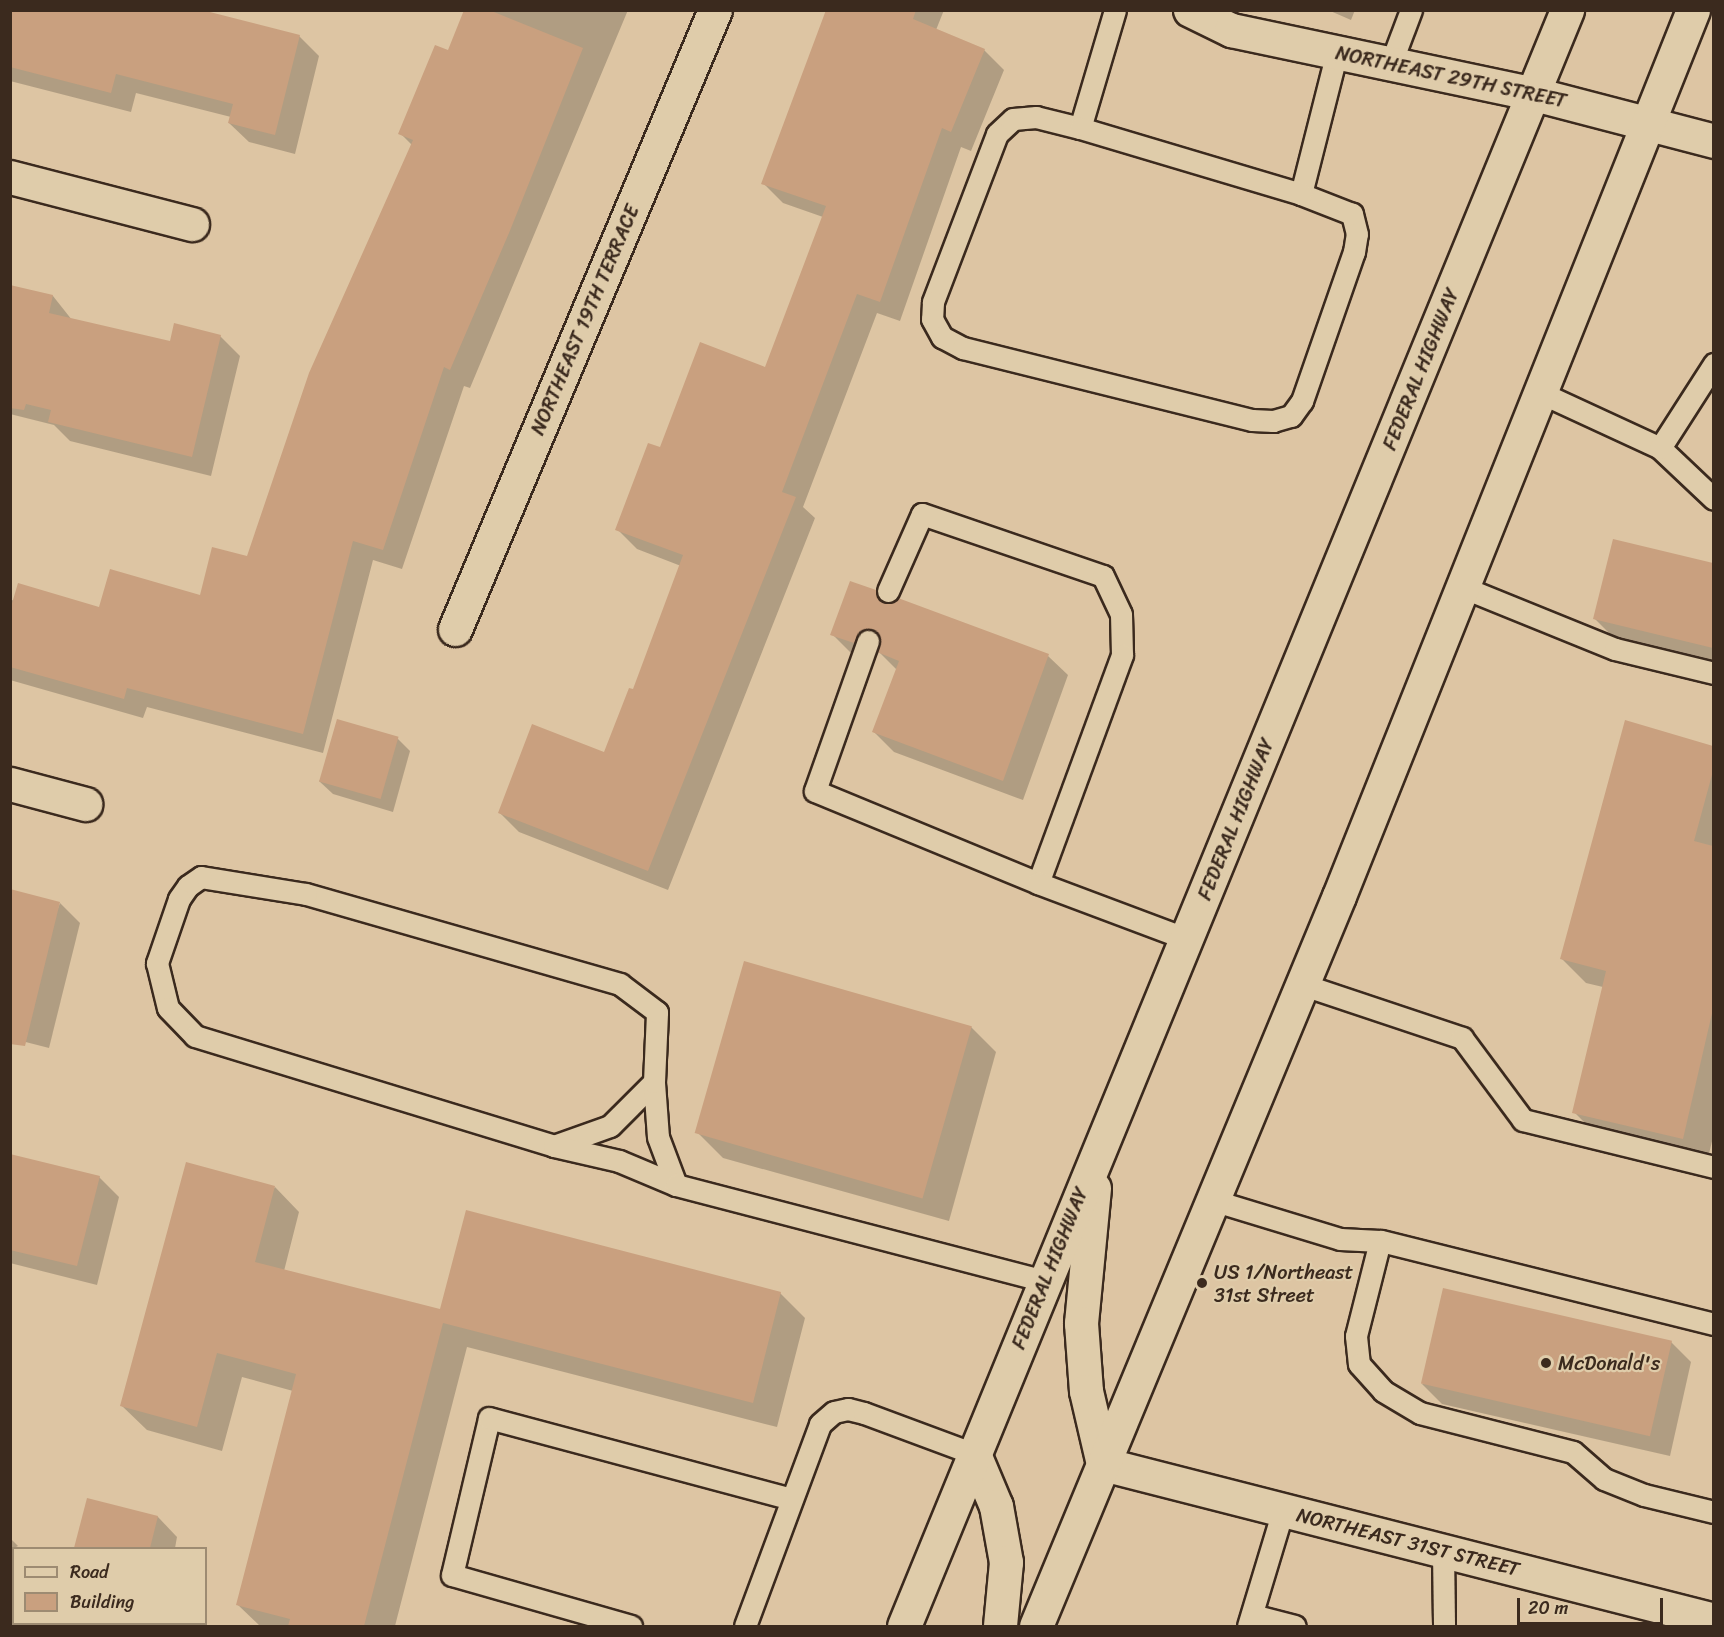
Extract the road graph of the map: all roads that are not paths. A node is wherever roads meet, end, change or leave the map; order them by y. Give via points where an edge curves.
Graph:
1 (715, 10) edge
2 (1115, 10) edge
3 (1190, 10) edge
4 (1411, 10) edge
5 (1567, 10) edge
6 (1693, 10) edge
7 (1337, 52) junction
8 (1391, 63) junction
9 (1534, 94) junction
10 (1647, 122) junction
11 (1080, 128) junction
12 (1713, 141) edge
13 (10, 177) edge
14 (1301, 194) junction
15 (192, 224) dead end
16 (1713, 364) edge
17 (1539, 392) junction
18 (1660, 448) junction
19 (1713, 499) edge
20 (1462, 587) junction
21 (888, 591) dead end
22 (455, 629) dead end
23 (868, 640) dead end
24 (1713, 673) edge
25 (10, 784) edge
26 (85, 804) dead end
27 (1038, 883) junction
28 (1187, 939) junction
29 (1301, 984) junction
30 (654, 1082) junction
31 (554, 1146) junction
32 (1097, 1153) junction
33 (1713, 1167) edge
34 (676, 1185) junction
35 (1212, 1200) junction
36 (1380, 1241) junction
37 (1045, 1281) junction
38 (1713, 1324) edge
39 (974, 1454) junction
40 (1103, 1464) junction
41 (791, 1499) junction
42 (1284, 1510) junction
43 (1713, 1512) edge
44 (1443, 1551) junction
45 (1713, 1620) edge
46 (1250, 1621) edge
47 (631, 1626) edge
48 (745, 1626) edge
49 (904, 1626) edge
50 (1000, 1626) edge
51 (1036, 1626) edge
52 (1294, 1626) edge
53 (1444, 1626) edge

1 - 22 main road, NORTHEAST 19TH TERRACE
2 - 11 lane
3 - 7 main road, NORTHEAST 29TH STREET via 1232,30
4 - 8 lane
5 - 9 main road, FEDERAL HIGHWAY
6 - 10 main road
7 - 8 main road, NORTHEAST 29TH STREET
7 - 14 lane
8 - 9 main road, NORTHEAST 29TH STREET
9 - 10 main road, NORTHEAST 29TH STREET
9 - 28 main road, FEDERAL HIGHWAY
10 - 12 main road, NORTHEAST 29TH STREET
10 - 17 main road
11 - 14 lane
11 - 14 lane via 1036,117 1012,119 997,134 933,302 932,319 942,337 963,348 1252,420 1273,421 1291,416 1302,401 1358,234 1352,214
13 - 15 main road
16 - 18 lane
17 - 18 lane
17 - 20 main road
18 - 19 lane
20 - 24 lane via 1615,649
20 - 29 main road
21 - 27 lane via 922,514 1103,576 1121,614 1122,655
23 - 27 lane via 815,791
25 - 26 main road
27 - 28 lane
28 - 32 main road, FEDERAL HIGHWAY
29 - 33 lane via 1462,1038 1523,1120
29 - 35 main road
30 - 31 lane via 610,1126
30 - 31 lane via 657,1012 620,984 306,894 220,877 201,877 179,899 157,963 168,1008 195,1036
30 - 34 lane via 658,1137
31 - 34 lane via 619,1161
32 - 37 main road, FEDERAL HIGHWAY
32 - 40 main road via 1082,1323 1086,1391
34 - 37 lane
35 - 36 lane via 1340,1239
35 - 40 main road
36 - 38 lane
36 - 43 lane via 1356,1336 1359,1364 1383,1391 1420,1413 1573,1452 1604,1479 1644,1495
37 - 39 main road, FEDERAL HIGHWAY
39 - 41 lane via 864,1413 849,1409 834,1412 820,1424
39 - 49 main road, FEDERAL HIGHWAY
39 - 50 main road via 996,1506 1006,1562
40 - 42 main road, NORTHEAST 31ST STREET
40 - 51 main road
41 - 47 lane via 489,1418 452,1575
41 - 48 lane
42 - 44 main road, NORTHEAST 31ST STREET
42 - 46 lane
44 - 45 main road, NORTHEAST 31ST STREET
44 - 53 lane
46 - 52 lane

